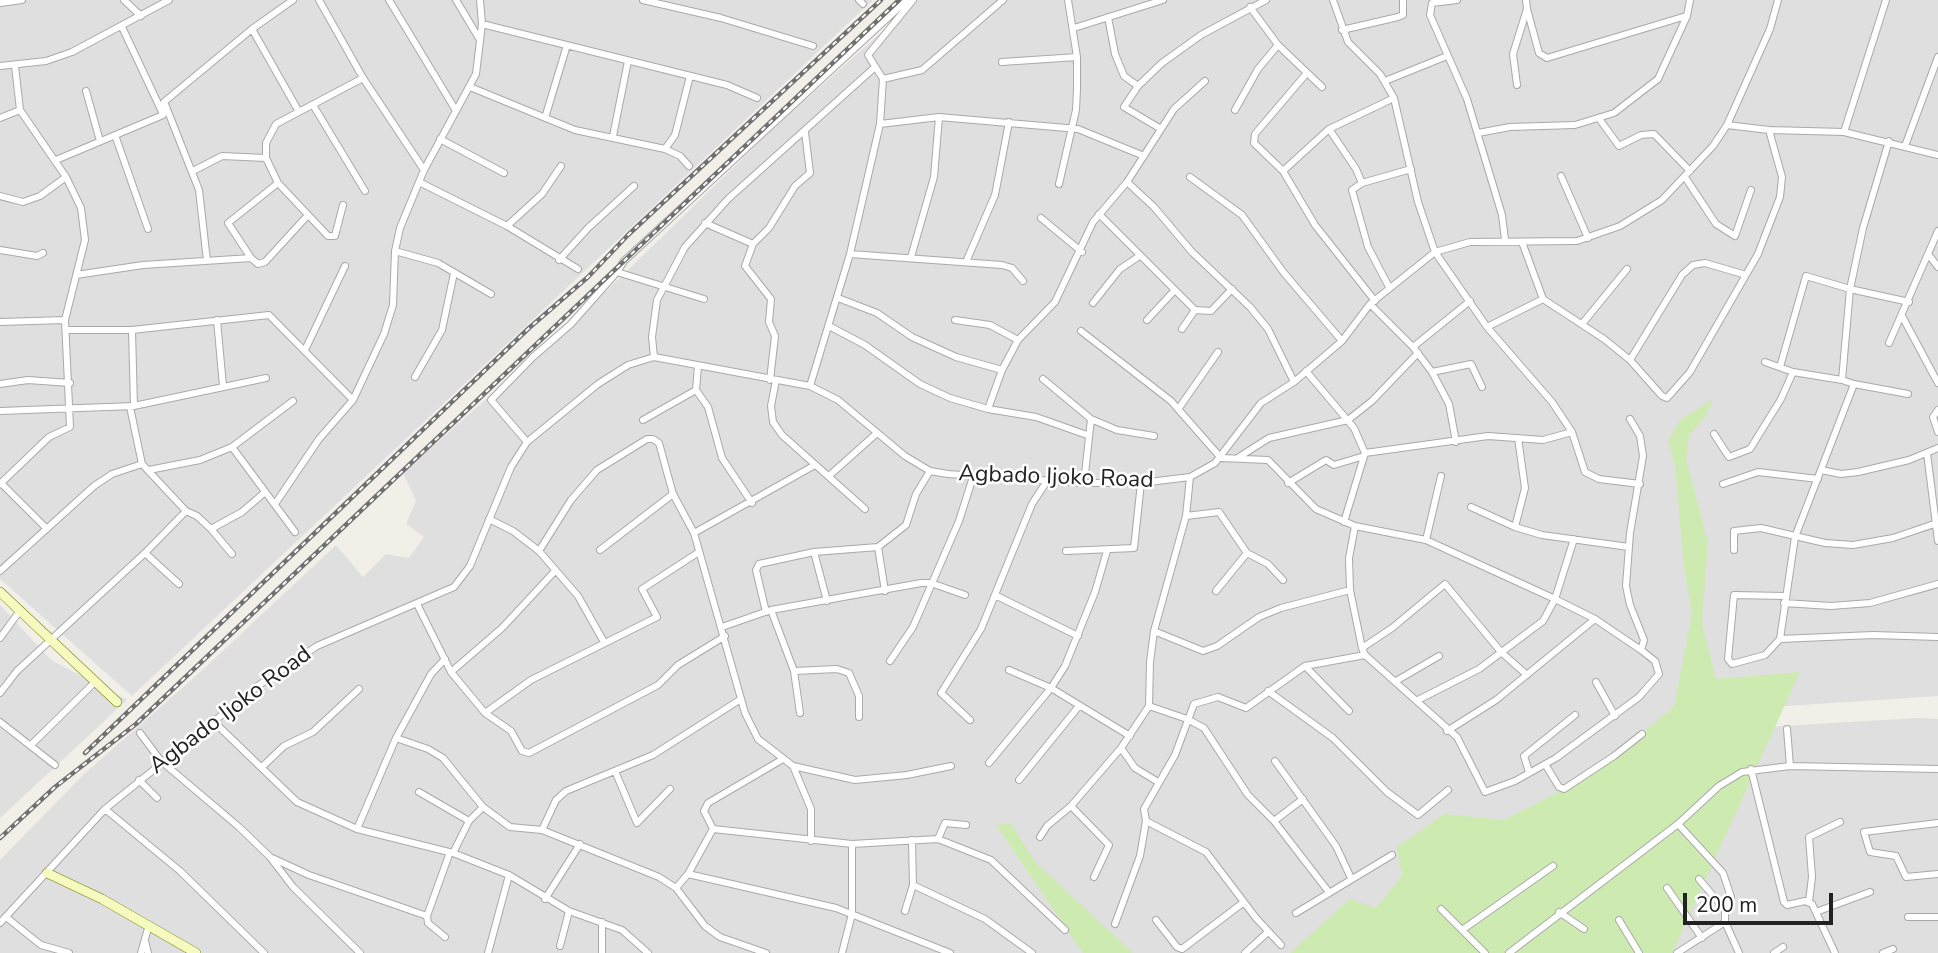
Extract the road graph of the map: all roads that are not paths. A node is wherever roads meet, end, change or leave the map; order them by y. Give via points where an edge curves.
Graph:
1 (20, 0) edge
2 (124, 0) edge
3 (169, 0) edge
4 (293, 0) edge
5 (319, 0) edge
6 (389, 0) edge
7 (456, 0) edge
8 (480, 0) edge
9 (643, 0) edge
10 (907, 0) edge
11 (913, 0) edge
12 (1003, 0) edge
13 (1068, 0) edge
14 (1163, 0) edge
15 (1266, 0) edge
16 (1333, 0) edge
17 (1403, 0) edge
18 (1458, 0) edge
19 (1526, 0) edge
20 (1690, 0) edge
21 (1778, 0) edge
22 (1886, 0) edge
23 (0, 3) edge
24 (1250, 7) junction
25 (1527, 9) junction
26 (141, 16) junction
27 (1687, 16) junction
28 (1108, 17) junction
29 (482, 24) junction
30 (121, 27) junction
31 (1074, 28) junction
32 (252, 29) junction
33 (1342, 30) junction
34 (480, 40) junction
35 (567, 45) junction
36 (1278, 45) junction
37 (813, 46) dead end
38 (1447, 56) junction
39 (1077, 57) junction
40 (1938, 57) edge
41 (628, 61) junction
42 (1002, 62) dead end
43 (0, 66) edge
44 (15, 66) junction
45 (874, 68) junction
46 (1307, 74) junction
47 (690, 76) junction
48 (363, 78) junction
49 (883, 79) junction
50 (1205, 81) dead end
51 (1385, 81) junction
52 (1517, 85) dead end
53 (1138, 86) junction
54 (470, 87) junction
55 (1322, 87) dead end
56 (86, 91) dead end
57 (757, 98) dead end
58 (1394, 98) junction
59 (164, 102) junction
60 (313, 105) junction
61 (455, 109) junction
62 (20, 110) junction
63 (1235, 110) dead end
64 (299, 112) junction
65 (163, 115) junction
66 (939, 117) junction
67 (0, 118) edge
68 (545, 118) junction
69 (1600, 120) junction
70 (1009, 122) junction
71 (880, 124) junction
72 (1727, 125) junction
73 (1071, 128) junction
74 (1161, 129) junction
75 (1329, 129) junction
76 (1769, 130) junction
77 (804, 132) junction
78 (1844, 132) junction
79 (1478, 133) junction
80 (115, 135) junction
81 (613, 136) junction
82 (440, 139) junction
83 (100, 141) junction
84 (1889, 141) junction
85 (1905, 146) junction
86 (665, 149) junction
87 (1938, 155) edge
88 (1144, 156) junction
89 (266, 158) junction
90 (56, 160) junction
91 (561, 166) dead end
92 (689, 166) dead end
93 (1411, 169) junction
94 (424, 170) junction
95 (193, 171) junction
96 (1283, 171) junction
97 (504, 173) dead end
98 (1688, 174) junction
99 (1561, 176) dead end
100 (66, 177) junction
101 (1190, 177) dead end
102 (1127, 182) junction
103 (421, 183) junction
104 (1362, 183) junction
105 (278, 184) junction
106 (1059, 184) dead end
107 (634, 186) dead end
108 (1751, 190) dead end
109 (365, 191) dead end
110 (0, 196) edge
111 (344, 205) dead end
112 (308, 215) junction
113 (1099, 215) junction
114 (1041, 218) dead end
115 (705, 223) junction
116 (507, 226) junction
117 (148, 229) dead end
118 (1938, 231) edge
119 (1588, 238) junction
120 (1505, 240) junction
121 (1522, 242) junction
122 (753, 244) junction
123 (0, 250) edge
124 (395, 251) junction
125 (1082, 252) junction
126 (1435, 252) junction
127 (43, 253) dead end
128 (850, 254) junction
129 (1928, 254) junction
130 (911, 257) junction
131 (1138, 257) junction
132 (251, 258) junction
133 (559, 260) junction
134 (207, 261) junction
135 (966, 262) junction
136 (345, 267) dead end
137 (1938, 267) edge
138 (578, 269) dead end
139 (1628, 269) dead end
140 (454, 272) junction
141 (617, 272) junction
142 (76, 275) junction
143 (1746, 275) junction
144 (1023, 281) dead end
145 (663, 285) junction
146 (1389, 287) junction
147 (1232, 289) junction
148 (1850, 289) junction
149 (1173, 292) junction
150 (491, 294) dead end
151 (838, 298) junction
152 (705, 299) dead end
153 (1543, 299) junction
154 (1470, 300) junction
155 (1909, 302) junction
156 (1093, 303) dead end
157 (1373, 303) junction
158 (1195, 310) junction
159 (1902, 316) junction
160 (65, 320) junction
161 (217, 320) junction
162 (956, 320) dead end
163 (1147, 320) dead end
164 (0, 322) edge
165 (1582, 324) junction
166 (829, 326) junction
167 (1487, 327) junction
168 (1182, 329) dead end
169 (68, 330) junction
170 (132, 330) junction
171 (1081, 331) dead end
172 (1018, 340) junction
173 (1342, 341) junction
174 (1889, 343) dead end
175 (305, 350) junction
176 (1416, 350) junction
177 (1218, 352) dead end
178 (654, 357) junction
179 (1630, 360) junction
180 (1765, 362) dead end
181 (698, 366) junction
182 (1780, 367) junction
183 (1002, 370) junction
184 (1306, 371) junction
185 (1432, 372) junction
186 (1793, 372) junction
187 (415, 377) dead end
188 (266, 378) dead end
189 (1043, 379) dead end
190 (773, 380) junction
191 (1842, 380) junction
192 (1294, 382) junction
193 (70, 383) junction
194 (1938, 383) edge
195 (0, 384) edge
196 (1854, 384) junction
197 (223, 386) junction
198 (810, 386) junction
199 (1482, 387) dead end
200 (696, 390) junction
201 (1908, 394) dead end
202 (353, 400) junction
203 (293, 401) dead end
204 (132, 407) junction
205 (1179, 408) junction
206 (988, 409) junction
207 (70, 410) junction
208 (1938, 410) edge
209 (0, 411) edge
210 (1091, 419) junction
211 (1630, 419) dead end
212 (643, 420) dead end
213 (1348, 420) junction
214 (1572, 432) junction
215 (1938, 432) edge
216 (877, 433) junction
217 (1714, 434) dead end
218 (1087, 435) junction
219 (1154, 436) dead end
220 (1518, 438) junction
221 (527, 442) junction
222 (1456, 442) junction
223 (232, 447) junction
224 (1938, 448) edge
225 (1927, 453) junction
226 (1364, 455) junction
227 (1237, 457) junction
228 (1220, 458) junction
229 (142, 464) junction
230 (815, 465) junction
231 (149, 470) junction
232 (1821, 470) junction
233 (930, 471) junction
234 (830, 475) junction
235 (1441, 476) dead end
236 (974, 477) junction
237 (1190, 477) junction
238 (1818, 479) junction
239 (1047, 481) junction
240 (1084, 483) junction
241 (1141, 483) junction
242 (1288, 483) junction
243 (1, 484) edge
244 (1640, 484) junction
245 (1723, 484) dead end
246 (264, 493) junction
247 (673, 494) junction
248 (752, 503) junction
249 (275, 504) junction
250 (1471, 507) dead end
251 (864, 509) dead end
252 (186, 511) junction
253 (1186, 516) junction
254 (489, 519) junction
255 (1345, 523) junction
256 (1937, 523) edge
257 (1355, 526) junction
258 (1515, 527) junction
259 (211, 529) junction
260 (47, 530) junction
261 (295, 532) dead end
262 (694, 533) junction
263 (1795, 537) junction
264 (1574, 539) junction
265 (1426, 540) junction
266 (1938, 541) edge
267 (878, 547) junction
268 (1629, 547) junction
269 (600, 550) dead end
270 (1734, 550) dead end
271 (540, 551) junction
272 (1066, 551) dead end
273 (1107, 551) junction
274 (699, 552) junction
275 (814, 552) junction
276 (145, 553) junction
277 (1247, 553) junction
278 (232, 554) dead end
279 (0, 571) edge
280 (555, 571) junction
281 (1283, 580) dead end
282 (930, 583) junction
283 (179, 584) dead end
284 (1938, 584) edge
285 (1350, 590) junction
286 (885, 591) junction
287 (1216, 591) dead end
288 (0, 592) edge
289 (965, 595) dead end
290 (995, 595) junction
291 (1555, 599) junction
292 (1784, 599) junction
293 (827, 601) junction
294 (417, 604) junction
295 (768, 611) junction
296 (19, 612) junction
297 (1595, 619) junction
298 (722, 627) junction
299 (1154, 631) junction
300 (724, 636) junction
301 (1078, 636) junction
302 (1938, 637) edge
303 (0, 638) edge
304 (1780, 639) junction
305 (48, 641) junction
306 (604, 642) junction
307 (1362, 648) junction
308 (1641, 650) junction
309 (1501, 652) junction
310 (1366, 655) junction
311 (1439, 656) dead end
312 (445, 659) junction
313 (890, 660) dead end
314 (1305, 666) junction
315 (1009, 670) dead end
316 (451, 671) junction
317 (794, 671) junction
318 (1527, 675) junction
319 (96, 681) junction
320 (1396, 681) junction
321 (1597, 682) dead end
322 (1051, 688) junction
323 (359, 689) dead end
324 (1268, 691) junction
325 (0, 693) edge
326 (741, 699) junction
327 (1418, 699) junction
328 (117, 702) dead end
329 (1079, 706) junction
330 (1149, 706) junction
331 (1349, 711) dead end
332 (485, 713) junction
333 (800, 713) dead end
334 (1575, 715) dead end
335 (1615, 716) junction
336 (859, 717) dead end
337 (1187, 719) junction
338 (212, 720) junction
339 (970, 720) dead end
340 (0, 722) edge
341 (1787, 729) dead end
342 (1447, 731) junction
343 (141, 733) dead end
344 (1642, 734) dead end
345 (1130, 736) junction
346 (396, 738) junction
347 (32, 744) junction
348 (1121, 748) junction
349 (783, 759) junction
350 (160, 761) junction
351 (1276, 761) dead end
352 (989, 762) dead end
353 (1545, 764) junction
354 (55, 765) dead end
355 (262, 766) junction
356 (793, 766) junction
357 (951, 766) dead end
358 (1790, 766) junction
359 (1751, 769) junction
360 (1938, 769) edge
361 (615, 771) junction
362 (1529, 772) junction
363 (139, 780) junction
364 (1019, 780) dead end
365 (1158, 782) junction
366 (670, 789) dead end
367 (1448, 790) dead end
368 (419, 792) dead end
369 (157, 798) dead end
370 (1303, 799) junction
371 (1071, 806) junction
372 (483, 807) junction
373 (105, 809) junction
374 (469, 821) junction
375 (1146, 821) junction
376 (1275, 821) junction
377 (1840, 822) dead end
378 (1938, 823) edge
379 (1678, 824) junction
380 (966, 825) dead end
381 (713, 829) junction
382 (357, 830) junction
383 (542, 830) junction
384 (1040, 836) dead end
385 (938, 839) junction
386 (912, 840) junction
387 (811, 841) junction
388 (580, 844) junction
389 (852, 844) junction
390 (451, 853) junction
391 (1392, 855) dead end
392 (270, 857) junction
393 (1553, 866) dead end
394 (47, 873) junction
395 (688, 874) junction
396 (1938, 874) edge
397 (509, 875) junction
398 (1094, 877) dead end
399 (1351, 878) junction
400 (1699, 879) dead end
401 (913, 885) junction
402 (676, 888) junction
403 (1667, 888) dead end
404 (1328, 891) junction
405 (1870, 892) dead end
406 (545, 899) junction
407 (1244, 902) junction
408 (1809, 902) junction
409 (1441, 909) dead end
410 (1725, 910) junction
411 (569, 911) junction
412 (905, 911) dead end
413 (1559, 912) junction
414 (1816, 912) junction
415 (1296, 913) dead end
416 (852, 914) junction
417 (427, 916) junction
418 (6, 917) junction
419 (1908, 917) dead end
420 (1938, 917) edge
421 (1619, 919) dead end
422 (1156, 920) dead end
423 (602, 922) junction
424 (1725, 922) junction
425 (0, 923) edge
426 (1115, 924) dead end
427 (149, 925) junction
428 (1584, 929) dead end
429 (1065, 930) dead end
430 (1462, 930) junction
431 (1268, 932) junction
432 (445, 937) dead end
433 (1702, 938) junction
434 (145, 939) junction
435 (1281, 945) dead end
436 (560, 946) dead end
437 (1189, 946) junction
438 (1783, 947) dead end
439 (1893, 949) dead end
440 (69, 953) edge
441 (141, 953) edge
442 (148, 953) edge
443 (196, 953) edge
444 (264, 953) edge
445 (360, 953) edge
446 (488, 953) edge
447 (602, 953) edge
448 (648, 953) edge
449 (766, 953) edge
450 (842, 953) edge
451 (950, 953) edge
452 (1032, 953) edge
453 (1194, 953) edge
454 (1245, 953) edge
455 (1485, 953) edge
456 (1509, 953) edge
457 (1639, 953) edge
458 (1677, 953) edge
459 (1739, 953) edge
460 (1774, 953) edge
461 (1835, 953) edge
462 (1883, 953) edge

1 - 23 street
2 - 26 street
3 - 26 street
4 - 32 street
5 - 48 street
6 - 61 street
7 - 34 street
8 - 29 street
9 - 37 street
10 - 141 street
11 - 45 street via 869,51
12 - 49 street via 922,70
13 - 31 street
14 - 28 street
15 - 24 street
16 - 33 street
17 - 33 street via 1403,15 1398,18
18 - 38 street via 1432,4 1429,9
19 - 25 street
20 - 27 street
21 - 72 street, Agbado Ijoko Road via 1770,29
22 - 78 street
24 - 36 street
24 - 53 street via 1172,56
25 - 27 street via 1539,53 1547,58
25 - 52 street via 1513,54
26 - 30 street
27 - 69 street via 1658,79
28 - 31 street
28 - 53 street via 1124,76
29 - 34 street
29 - 35 street
30 - 44 street via 53,59
30 - 65 street
31 - 39 street
32 - 59 street
32 - 64 street
33 - 51 street via 1352,48
34 - 54 street via 478,67
35 - 41 street
35 - 68 street
36 - 46 street
36 - 63 street
38 - 51 street
38 - 79 street
39 - 42 street
39 - 73 street
40 - 85 street
41 - 47 street
41 - 81 street
43 - 44 street
44 - 62 street
45 - 49 street
45 - 77 street
46 - 55 street
46 - 96 street via 1253,139
47 - 57 street
47 - 86 street via 675,135
48 - 60 street
48 - 94 street
49 - 71 street
50 - 74 street via 1182,100
51 - 58 street
53 - 74 street via 1124,107
54 - 61 street
54 - 68 street
56 - 83 street
58 - 75 street
58 - 93 street
59 - 65 street
59 - 95 street
60 - 64 street
60 - 109 street
61 - 82 street
62 - 67 street
62 - 90 street
64 - 89 street via 270,131
65 - 80 street
66 - 70 street
66 - 71 street
66 - 130 street via 934,177
68 - 81 street via 575,130
69 - 79 street
69 - 98 street via 1619,146 1654,134
70 - 73 street
70 - 135 street via 995,195
71 - 128 street
72 - 76 street
72 - 98 street, Agbado Ijoko Road
73 - 88 street
73 - 106 street
74 - 88 street
75 - 96 street
75 - 104 street
76 - 78 street
76 - 143 street via 1783,187
77 - 115 street
77 - 122 street via 810,173 794,186 769,228
78 - 84 street
79 - 120 street
80 - 83 street
80 - 117 street
81 - 86 street
82 - 94 street
82 - 97 street
83 - 90 street
84 - 85 street
84 - 148 street
85 - 87 street
86 - 92 street
88 - 102 street
89 - 95 street via 222,156
89 - 105 street
90 - 100 street
91 - 116 street via 542,194
93 - 104 street
93 - 126 street
94 - 103 street
95 - 134 street
96 - 157 street via 1315,225
98 - 108 street via 1716,224 1735,236
98 - 119 street, Agbado Ijoko Road via 1643,214
99 - 119 street
100 - 110 street via 23,202
100 - 142 street via 81,208 85,240
101 - 173 street via 1242,215
102 - 113 street
102 - 147 street
103 - 116 street
103 - 124 street via 400,228
104 - 146 street via 1352,190 1357,214
105 - 112 street
105 - 132 street via 228,223
107 - 133 street
111 - 112 street via 332,237
112 - 132 street via 265,262 258,264
113 - 125 street
113 - 131 street
114 - 125 street
115 - 122 street
115 - 145 street
116 - 133 street
118 - 129 street
119 - 121 street, Agbado Ijoko Road
120 - 121 street, Agbado Ijoko Road
120 - 126 street, Agbado Ijoko Road via 1470,242
121 - 153 street
122 - 190 street via 745,266 771,299
123 - 127 street
124 - 140 street
124 - 202 street via 393,305
125 - 172 street via 1055,302
126 - 146 street, Agbado Ijoko Road
126 - 154 street
128 - 130 street
128 - 151 street
129 - 137 street
129 - 155 street
130 - 135 street
131 - 149 street
131 - 156 street via 1120,269
132 - 134 street
133 - 138 street
134 - 142 street
135 - 144 street via 1008,267
136 - 175 street
139 - 165 street
140 - 150 street
140 - 187 street via 442,330
141 - 145 street
141 - 221 street via 571,324 491,400
142 - 160 street
143 - 179 street via 1705,263 1693,265 1682,275
143 - 179 street via 1690,372 1667,398
145 - 152 street
145 - 178 street via 655,309
146 - 157 street, Agbado Ijoko Road
147 - 158 street via 1211,311
147 - 192 street via 1268,329
148 - 155 street
148 - 182 street via 1806,276
148 - 191 street
149 - 158 street
149 - 163 street
151 - 166 street
151 - 183 street via 877,313 934,347
153 - 165 street
153 - 167 street
154 - 167 street
154 - 176 street
155 - 159 street
157 - 173 street, Agbado Ijoko Road
157 - 176 street
158 - 168 street
159 - 174 street
159 - 194 street
160 - 164 street
160 - 169 street
161 - 170 street
161 - 175 street via 269,315
161 - 197 street
162 - 172 street via 990,325
165 - 179 street
166 - 198 street
166 - 206 street via 920,384
167 - 214 street via 1546,394
169 - 170 street
169 - 193 street
170 - 204 street
171 - 205 street
172 - 183 street
173 - 184 street, Agbado Ijoko Road
175 - 202 street
176 - 185 street
176 - 213 street via 1372,401
177 - 205 street
178 - 181 street, Agbado Ijoko Road
178 - 221 street, Agbado Ijoko Road via 616,371
180 - 182 street
181 - 190 street, Agbado Ijoko Road
181 - 200 street
182 - 186 street
183 - 206 street
184 - 192 street, Agbado Ijoko Road
184 - 213 street
185 - 199 street via 1471,364
185 - 222 street via 1449,404
186 - 191 street
186 - 217 street via 1750,449 1729,457
188 - 197 street
189 - 210 street
190 - 198 street, Agbado Ijoko Road
190 - 230 street via 773,422
191 - 196 street
192 - 228 street, Agbado Ijoko Road via 1255,409
193 - 195 street via 27,380
193 - 207 street
196 - 201 street
196 - 232 street
197 - 204 street
198 - 216 street, Agbado Ijoko Road via 838,400
200 - 212 street
200 - 248 street via 708,407 722,458
202 - 249 street via 319,439
203 - 223 street
204 - 207 street
204 - 229 street
205 - 228 street
206 - 218 street via 1036,417
207 - 209 street
207 - 243 street via 70,427 48,437
208 - 215 street via 1934,417
210 - 218 street
210 - 219 street via 1117,430
211 - 244 street via 1642,444
213 - 226 street via 1360,436
213 - 227 street via 1269,438
214 - 220 street via 1543,440
214 - 244 street via 1588,476
216 - 233 street, Agbado Ijoko Road
216 - 234 street
218 - 240 street
220 - 222 street via 1488,436
220 - 258 street via 1524,493
221 - 254 street, Agbado Ijoko Road
222 - 226 street
223 - 231 street via 200,460
223 - 246 street
224 - 225 street
225 - 232 street via 1858,472
225 - 256 street
226 - 242 street via 1334,465 1326,460
226 - 255 street
227 - 228 street
227 - 242 street via 1268,460
228 - 237 street, Agbado Ijoko Road
229 - 231 street
229 - 260 street via 102,481
230 - 234 street
230 - 248 street
231 - 252 street
232 - 238 street
233 - 236 street, Agbado Ijoko Road
233 - 267 street via 906,525
234 - 251 street
235 - 265 street
236 - 239 street, Agbado Ijoko Road
236 - 282 street
237 - 241 street, Agbado Ijoko Road
237 - 253 street
238 - 245 street via 1758,472
238 - 263 street
239 - 240 street, Agbado Ijoko Road
239 - 290 street via 1031,504
240 - 241 street, Agbado Ijoko Road
241 - 273 street via 1134,548
242 - 255 street via 1316,509
243 - 260 street
244 - 268 street
246 - 249 street
246 - 259 street
247 - 262 street
247 - 269 street
247 - 271 street via 659,443 647,439 597,470 571,500
248 - 262 street
249 - 261 street
250 - 258 street
252 - 259 street
252 - 276 street
253 - 277 street via 1219,512
253 - 299 street
254 - 271 street
254 - 294 street, Agbado Ijoko Road via 463,578
255 - 257 street
256 - 263 street via 1853,545
256 - 266 street
257 - 265 street
257 - 285 street
258 - 264 street
259 - 278 street
260 - 279 street
262 - 274 street
263 - 270 street via 1761,528 1734,531
263 - 292 street
264 - 268 street
264 - 291 street
265 - 291 street
267 - 275 street
267 - 286 street
268 - 308 street via 1626,592 1644,640
271 - 280 street
272 - 273 street
273 - 301 street
274 - 298 street
274 - 306 street via 642,589 657,617
275 - 293 street
275 - 295 street via 757,566
276 - 283 street
276 - 305 street
277 - 281 street via 1268,564
277 - 287 street
280 - 306 street via 578,596
280 - 316 street via 502,628
282 - 286 street
282 - 289 street
282 - 313 street via 913,627
284 - 292 street via 1870,603 1831,606
285 - 299 street via 1259,617 1203,651
285 - 307 street
286 - 293 street
288 - 296 main road
290 - 301 street
290 - 339 street via 981,629 941,693
291 - 297 street
291 - 309 street via 1543,621
292 - 304 street
292 - 304 street via 1734,595 1728,659 1736,664 1765,655
293 - 295 street
294 - 312 street
294 - 338 street, Agbado Ijoko Road via 309,651
295 - 298 street
295 - 317 street
296 - 303 street
296 - 305 main road
297 - 308 street
297 - 318 street
298 - 300 street
299 - 330 street
300 - 326 street
300 - 332 street via 678,665 658,685 529,753 522,751 511,731
301 - 322 street
302 - 304 street
305 - 319 main road
305 - 325 street
306 - 332 street via 531,680
307 - 309 street via 1445,584
307 - 310 street
308 - 335 street via 1655,661 1659,674
309 - 318 street
309 - 327 street via 1470,675
310 - 314 street
310 - 320 street
311 - 320 street
312 - 316 street
312 - 346 street via 431,674
314 - 324 street
314 - 331 street
315 - 322 street
316 - 332 street
317 - 333 street
317 - 336 street via 837,669 849,673 859,696
318 - 342 street
319 - 328 main road
319 - 347 street
320 - 327 street
321 - 335 street
322 - 329 street
322 - 352 street
323 - 355 street via 313,732 284,746
324 - 337 street via 1245,708 1210,698 1195,704
324 - 367 street via 1333,738 1387,792 1418,815
326 - 349 street via 758,739
326 - 361 street via 653,755
327 - 342 street
329 - 345 street
329 - 364 street
330 - 337 street
330 - 345 street
334 - 362 street via 1524,757
335 - 353 street
337 - 365 street via 1175,755
337 - 376 street via 1204,728 1248,796
338 - 350 street, Agbado Ijoko Road
338 - 355 street
340 - 347 street
341 - 358 street
342 - 362 street via 1457,737 1485,792
343 - 350 street
344 - 353 street via 1564,789
345 - 348 street
346 - 372 street via 443,758
346 - 382 street
347 - 354 street
348 - 365 street via 1135,768
348 - 371 street
349 - 356 street
349 - 381 street via 708,803 704,811
350 - 363 street, Agbado Ijoko Road
350 - 392 street
351 - 370 street
353 - 362 street
355 - 382 street via 289,797
356 - 357 street via 855,780
356 - 387 street via 811,809
358 - 359 street
358 - 360 street
359 - 379 street via 1719,786
359 - 408 street via 1784,902
361 - 366 street via 636,823
361 - 383 street via 560,794
363 - 369 street
363 - 373 street, Agbado Ijoko Road
365 - 375 street via 1144,809
368 - 374 street
370 - 376 street
370 - 399 street via 1336,846
371 - 384 street
371 - 398 street via 1109,845
372 - 374 street
372 - 383 street via 510,827
373 - 394 street, Agbado Ijoko Road
373 - 444 street via 180,871
374 - 390 street
375 - 407 street via 1206,852
375 - 426 street via 1140,856
376 - 404 street
377 - 408 street via 1809,837
378 - 396 street via 1864,832 1870,852 1896,856 1906,877
379 - 410 street via 1723,873 1731,897
379 - 413 street
380 - 385 street via 945,823
381 - 387 street
381 - 395 street
382 - 390 street
383 - 388 street
385 - 386 street
385 - 429 street via 991,860
386 - 389 street
386 - 401 street
387 - 389 street
388 - 402 street
388 - 406 street
389 - 416 street
390 - 397 street
390 - 417 street
391 - 399 street
392 - 417 street
392 - 445 street via 293,887
393 - 430 street
394 - 418 street, Agbado Ijoko Road
394 - 427 main road
395 - 402 street
395 - 416 street
397 - 406 street
397 - 446 street
399 - 404 street
400 - 410 street
401 - 412 street
401 - 452 street via 985,919
402 - 449 street via 705,926 720,937
403 - 433 street
404 - 415 street
405 - 414 street
406 - 411 street
407 - 431 street
407 - 437 street
408 - 414 street
409 - 430 street
410 - 424 street
411 - 423 street
411 - 436 street
413 - 428 street
413 - 456 street
414 - 461 street
416 - 450 street
416 - 451 street
417 - 432 street via 428,923
418 - 425 street, Agbado Ijoko Road
418 - 440 street via 41,946
419 - 420 street
421 - 457 street
422 - 437 street via 1177,947
423 - 447 street
423 - 448 street via 622,930
424 - 433 street
424 - 459 street
427 - 434 street
427 - 443 main road
430 - 455 street
431 - 435 street
431 - 454 street
433 - 458 street
434 - 441 street
434 - 442 street
437 - 453 street
438 - 460 street
439 - 462 street

